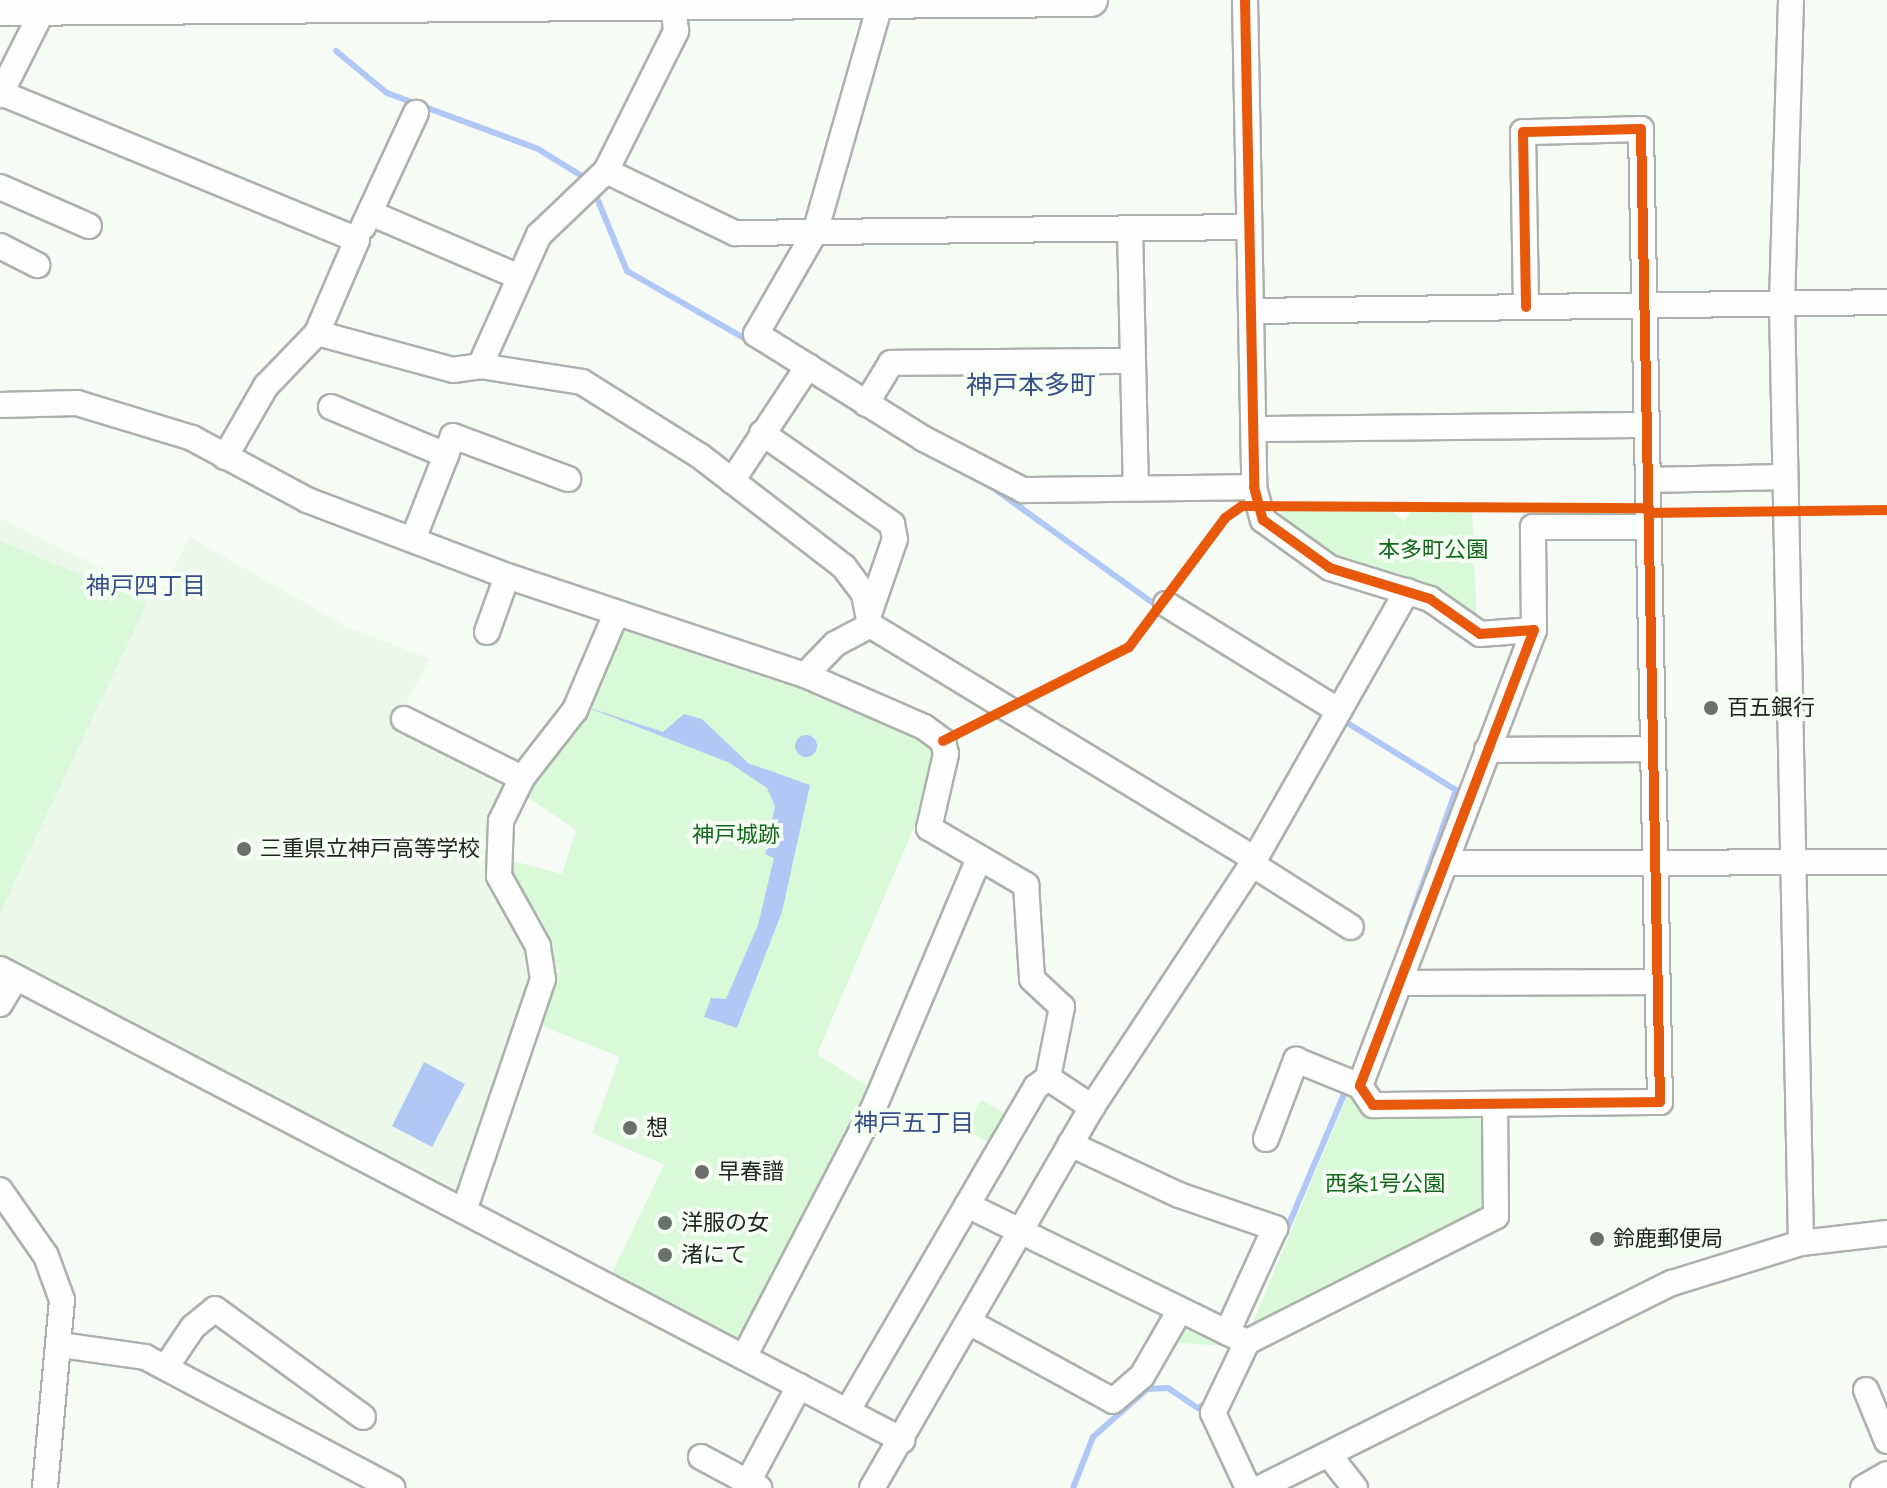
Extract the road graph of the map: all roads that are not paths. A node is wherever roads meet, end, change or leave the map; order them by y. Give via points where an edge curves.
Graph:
1 (1091, 0) edge
2 (1245, 0) edge
3 (1791, 0) edge
4 (731, 1) edge
5 (881, 1) edge
6 (673, 3) junction
7 (45, 4) edge
8 (0, 9) edge
9 (0, 94) edge
10 (416, 113) dead end
11 (597, 180) junction
12 (0, 187) edge
13 (375, 215) dead end
14 (89, 226) dead end
15 (1249, 227) junction
16 (1130, 228) junction
17 (815, 232) junction
18 (357, 240) junction
19 (0, 246) edge
20 (37, 265) dead end
21 (519, 277) junction
22 (1887, 302) edge
23 (1782, 304) junction
24 (1644, 306) junction
25 (1526, 307) junction
26 (1252, 311) junction
27 (317, 333) junction
28 (1133, 361) junction
29 (480, 366) junction
30 (803, 372) junction
31 (866, 404) junction
32 (0, 405) edge
33 (331, 407) dead end
34 (1647, 425) junction
35 (1254, 429) junction
36 (762, 433) junction
37 (446, 455) junction
38 (225, 457) junction
39 (1785, 477) junction
40 (568, 479) dead end
41 (1649, 480) junction
42 (732, 481) junction
43 (1254, 487) junction
44 (1136, 488) junction
45 (1649, 527) junction
46 (413, 539) junction
47 (507, 576) junction
48 (1407, 591) junction
49 (1166, 604) dead end
50 (616, 614) junction
51 (870, 618) junction
52 (1534, 630) junction
53 (487, 632) dead end
54 (805, 675) junction
55 (1336, 716) junction
56 (404, 719) dead end
57 (1653, 749) junction
58 (1487, 750) junction
59 (522, 778) junction
60 (979, 858) junction
61 (1252, 861) junction
62 (1793, 862) junction
63 (1887, 862) edge
64 (1445, 863) junction
65 (1657, 864) junction
66 (1351, 927) dead end
67 (8, 973) edge
68 (1658, 982) junction
69 (1401, 983) junction
70 (0, 1004) edge
71 (1048, 1078) junction
72 (1350, 1082) junction
73 (1495, 1104) junction
74 (1092, 1107) junction
75 (1266, 1139) dead end
76 (1070, 1144) junction
77 (967, 1205) junction
78 (5, 1207) edge
79 (464, 1211) junction
80 (1887, 1233) edge
81 (1021, 1235) junction
82 (1801, 1243) junction
83 (1180, 1310) junction
84 (969, 1322) junction
85 (1237, 1338) junction
86 (61, 1345) junction
87 (744, 1357) junction
88 (166, 1367) junction
89 (799, 1386) junction
90 (1866, 1390) dead end
91 (848, 1410) junction
92 (363, 1417) dead end
93 (902, 1440) junction
94 (1887, 1441) edge
95 (1329, 1455) junction
96 (701, 1457) dead end
97 (1887, 1474) edge
98 (754, 1485) edge
99 (45, 1488) edge
100 (392, 1488) edge
101 (872, 1488) edge
102 (1248, 1488) edge
103 (1260, 1488) edge
104 (1355, 1488) edge
105 (1863, 1488) edge

1 - 5 main road
2 - 15 street
3 - 23 street
4 - 5 main road
4 - 6 main road
5 - 17 street
6 - 7 main road
6 - 11 street via 676,31
7 - 8 main road
7 - 9 street
9 - 18 street
10 - 18 street
11 - 17 street via 735,233
11 - 21 street via 539,235
12 - 14 street
13 - 21 street
15 - 16 street
15 - 26 street
16 - 17 street
16 - 28 street
17 - 30 street via 756,334
18 - 27 street
19 - 20 street
21 - 29 street
22 - 23 street
23 - 24 street
23 - 39 street
24 - 25 street
24 - 25 street via 1641,129 1523,132
24 - 34 street
25 - 26 street
26 - 35 street
27 - 29 street via 453,370
27 - 38 street via 266,386
28 - 31 street via 891,363
28 - 44 street
29 - 42 street via 582,382
30 - 31 street
30 - 36 street
31 - 44 street via 1023,490
32 - 38 street via 77,403 192,438
33 - 37 street
34 - 35 street
34 - 41 street
35 - 43 street
36 - 42 street
36 - 51 street via 892,524 895,539
37 - 40 street via 453,436
37 - 46 street
38 - 46 street via 307,500
39 - 41 street
39 - 62 street
41 - 45 street
42 - 51 street via 844,567
43 - 44 street
43 - 48 street via 1274,531 1330,568
45 - 52 street via 1533,527
45 - 57 street
46 - 47 street
47 - 50 street
47 - 53 street
48 - 52 street via 1458,614 1480,634
48 - 55 street
49 - 55 street
50 - 54 street
50 - 59 street via 575,710
51 - 54 street
51 - 61 street
52 - 58 street
54 - 60 street via 943,741 946,769 929,828
55 - 61 street
56 - 59 street
57 - 58 street
57 - 65 street
58 - 64 street
59 - 79 street via 501,821 496,860 538,946 543,979
60 - 71 street via 1018,877 1032,900 1032,979 1062,1007
60 - 87 street via 874,1107
61 - 66 street
61 - 74 street
62 - 63 street
62 - 65 street
62 - 82 street
64 - 65 street
64 - 69 street
65 - 68 street
67 - 70 street
67 - 79 street
68 - 69 street
68 - 73 street via 1660,1102
69 - 72 street
71 - 74 street
71 - 77 street
72 - 73 street via 1373,1105
72 - 75 street via 1296,1060
73 - 85 street via 1496,1216
74 - 76 street
76 - 81 street
76 - 85 street via 1179,1195 1275,1228
77 - 81 street
77 - 91 street
78 - 86 street via 59,1290
79 - 87 street
80 - 82 street
81 - 83 street
81 - 84 street
82 - 95 street via 1672,1283
83 - 84 street via 1142,1376 1113,1401
83 - 85 street
84 - 93 street
85 - 102 street via 1213,1413
86 - 88 street via 131,1353
86 - 99 street
87 - 89 street
88 - 92 street via 193,1327 215,1309
88 - 100 street
89 - 91 street
89 - 98 street
90 - 94 street
91 - 93 street
93 - 101 street
95 - 103 street
95 - 104 street
96 - 98 street
97 - 105 street

